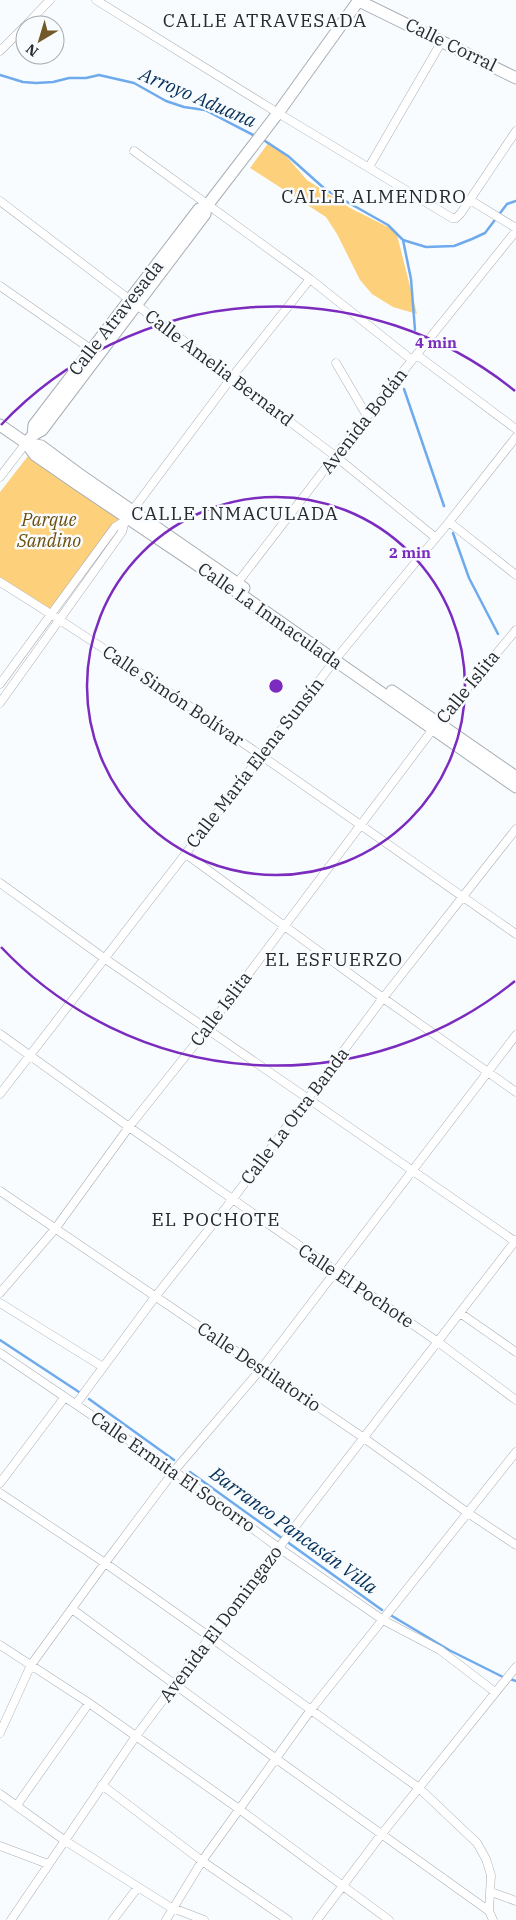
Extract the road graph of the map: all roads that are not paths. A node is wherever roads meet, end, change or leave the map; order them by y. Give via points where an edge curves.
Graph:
1 (50, 0) edge
2 (96, 0) edge
3 (359, 0) edge
4 (35, 15) edge
5 (15, 35) edge
6 (442, 41) junction
7 (0, 51) edge
8 (516, 78) edge
9 (278, 113) junction
10 (516, 130) edge
11 (134, 151) dead end
12 (369, 168) junction
13 (470, 200) junction
14 (0, 201) edge
15 (207, 205) junction
16 (515, 229) edge
17 (310, 280) junction
18 (0, 286) edge
19 (133, 303) junction
20 (94, 352) junction
21 (414, 357) junction
22 (336, 364) dead end
23 (232, 378) junction
24 (367, 416) junction
25 (0, 425) edge
26 (516, 429) edge
27 (516, 437) edge
28 (29, 439) junction
29 (335, 456) junction
30 (0, 477) edge
31 (128, 516) junction
32 (450, 522) junction
33 (436, 538) junction
34 (516, 575) edge
35 (0, 582) edge
36 (235, 586) junction
37 (50, 613) junction
38 (61, 620) junction
39 (516, 630) edge
40 (337, 658) junction
41 (14, 665) junction
42 (24, 671) junction
43 (0, 684) edge
44 (0, 703) edge
45 (436, 726) junction
46 (465, 746) junction
47 (261, 755) junction
48 (516, 776) edge
49 (516, 787) edge
50 (360, 825) junction
51 (516, 829) edge
52 (186, 854) junction
53 (0, 883) edge
54 (463, 897) junction
55 (284, 926) junction
56 (516, 934) edge
57 (104, 958) junction
58 (382, 998) junction
59 (207, 1029) junction
60 (0, 1034) edge
61 (516, 1035) edge
62 (30, 1055) junction
63 (488, 1071) junction
64 (516, 1092) edge
65 (0, 1094) edge
66 (308, 1097) junction
67 (128, 1127) junction
68 (411, 1171) junction
69 (0, 1192) edge
70 (232, 1200) junction
71 (55, 1229) junction
72 (516, 1241) edge
73 (334, 1271) junction
74 (0, 1293) edge
75 (155, 1297) junction
76 (0, 1303) edge
77 (460, 1313) junction
78 (438, 1342) junction
79 (516, 1352) edge
80 (0, 1353) edge
81 (103, 1367) junction
82 (261, 1369) junction
83 (65, 1397) junction
84 (516, 1400) edge
85 (76, 1404) junction
86 (364, 1438) junction
87 (516, 1452) edge
88 (174, 1471) junction
89 (0, 1483) edge
90 (0, 1493) edge
91 (468, 1513) junction
92 (281, 1545) junction
93 (516, 1545) edge
94 (105, 1563) junction
95 (72, 1609) junction
96 (383, 1620) junction
97 (210, 1637) junction
98 (0, 1644) edge
99 (31, 1665) junction
100 (516, 1667) edge
101 (174, 1685) junction
102 (495, 1692) junction
103 (88, 1703) junction
104 (310, 1711) junction
105 (0, 1733) edge
106 (136, 1736) junction
107 (275, 1758) junction
108 (102, 1785) junction
109 (419, 1788) junction
110 (0, 1794) edge
111 (17, 1805) junction
112 (239, 1809) junction
113 (381, 1834) junction
114 (64, 1840) junction
115 (0, 1846) edge
116 (202, 1862) junction
117 (48, 1864) junction
118 (342, 1886) junction
119 (138, 1887) junction
120 (491, 1892) junction
121 (516, 1901) edge
122 (173, 1908) junction
123 (489, 1911) junction
124 (11, 1920) edge
125 (113, 1920) edge
126 (166, 1920) edge
127 (204, 1920) edge
128 (288, 1920) edge
129 (317, 1920) edge
130 (389, 1920) edge
131 (493, 1920) edge

1 - 4 street
2 - 9 street
3 - 6 street, Calle Corral
3 - 9 street, Calle Atravesada
5 - 7 street
6 - 8 street, Calle Corral
6 - 12 street
9 - 12 street
9 - 15 street, Calle Atravesada
10 - 13 street
11 - 15 street
12 - 13 street via 452,218 456,218
13 - 16 street
14 - 19 street, Calle Amelia Bernard
15 - 17 street
15 - 19 street, Calle Atravesada via 199,209
16 - 21 street, Avenida Bodán
17 - 21 street
17 - 23 street
18 - 20 street
19 - 20 street, Calle Atravesada
19 - 23 street, Calle Amelia Bernard
20 - 28 street, Calle Atravesada via 62,395 34,425
21 - 24 street, Avenida Bodán
21 - 26 street
22 - 24 street
23 - 29 street, Calle Amelia Bernard
23 - 31 street
24 - 29 street, Avenida Bodán
25 - 28 street, Calle La Inmaculada
27 - 32 street, Calle María Elena Sunsín
28 - 30 street, Calle Atravesada
28 - 31 street, Calle La Inmaculada via 36,455 76,478
29 - 33 street, Calle Amelia Bernard
29 - 36 street, Avenida Bodán
31 - 36 street, Calle La Inmaculada
31 - 37 street via 115,527
31 - 38 street via 122,532
32 - 33 street, Calle María Elena Sunsín
32 - 34 street
33 - 40 street, Calle María Elena Sunsín
35 - 37 street, Calle Simón Bolívar
36 - 40 street, Calle La Inmaculada
37 - 38 street, Calle Simón Bolívar
37 - 41 street
38 - 42 street
38 - 47 street, Calle Simón Bolívar
39 - 45 street, Calle Islita
40 - 45 street, Calle La Inmaculada
40 - 47 street, Calle María Elena Sunsín
41 - 42 street
41 - 43 street
42 - 44 street
45 - 46 street, Calle La Inmaculada
45 - 50 street, Calle Islita
46 - 48 street, Calle La Inmaculada
46 - 49 street, Calle La Inmaculada
47 - 50 street, Calle Simón Bolívar
47 - 52 street, Calle María Elena Sunsín
50 - 54 street, Calle Simón Bolívar
50 - 55 street, Calle Islita
51 - 54 street, Calle La Otra Banda
52 - 55 street
52 - 57 street, Calle María Elena Sunsín
53 - 57 street
54 - 56 street, Calle Simón Bolívar
54 - 58 street, Calle La Otra Banda
55 - 58 street
55 - 59 street, Calle Islita
57 - 59 street
57 - 62 street, Calle María Elena Sunsín
58 - 63 street
58 - 66 street, Calle La Otra Banda
59 - 66 street
59 - 67 street, Calle Islita
60 - 62 street, Calle El Pochote
61 - 63 street
62 - 65 street, Calle María Elena Sunsín
62 - 67 street, Calle El Pochote
63 - 64 street
63 - 68 street
66 - 68 street
66 - 70 street, Calle La Otra Banda
67 - 70 street, Calle El Pochote
67 - 71 street, Calle Islita
68 - 72 street
68 - 73 street
69 - 71 street, Calle Destilatorio
70 - 73 street, Calle El Pochote
70 - 75 street, Calle La Otra Banda
71 - 74 street, Calle Islita
71 - 75 street, Calle Destilatorio
72 - 77 street, Avenida El Domingazo
73 - 78 street, Calle El Pochote
73 - 82 street
75 - 81 street, Calle La Otra Banda
75 - 82 street, Calle Destilatorio
76 - 81 street
77 - 78 street, Avenida El Domingazo
77 - 79 street
78 - 84 street, Calle El Pochote
78 - 86 street, Avenida El Domingazo
80 - 83 street, Calle Ermita El Socorro
81 - 85 street, Calle La Otra Banda
82 - 86 street, Calle Destilatorio
82 - 88 street
83 - 85 street, Calle Ermita El Socorro
83 - 89 street
85 - 88 street, Calle Ermita El Socorro
86 - 91 street, Calle Destilatorio
86 - 92 street, Avenida El Domingazo
87 - 91 street
88 - 92 street, Calle Ermita El Socorro
88 - 94 street
90 - 94 street
91 - 93 street, Calle Destilatorio
91 - 96 street
92 - 96 street, Calle Ermita El Socorro
92 - 97 street, Avenida El Domingazo
94 - 95 street
94 - 97 street
95 - 99 street
95 - 101 street
96 - 102 street, Calle Ermita El Socorro via 440,1650
96 - 104 street
97 - 101 street, Avenida El Domingazo
97 - 104 street
98 - 99 street
99 - 103 street
99 - 105 street
100 - 102 street
101 - 106 street, Avenida El Domingazo
101 - 107 street
102 - 109 street
103 - 106 street
103 - 111 street
104 - 107 street
104 - 109 street
106 - 108 street, Avenida El Domingazo
106 - 112 street
107 - 112 street
107 - 113 street
108 - 114 street, Avenida El Domingazo
108 - 116 street
109 - 113 street
109 - 120 street via 478,1843 491,1875
110 - 111 street
111 - 114 street
112 - 116 street
112 - 118 street
113 - 118 street
113 - 123 street
114 - 117 street, Avenida El Domingazo
114 - 119 street
115 - 117 street
116 - 122 street
116 - 128 street
117 - 124 street, Avenida El Domingazo
118 - 129 street
118 - 130 street
119 - 122 street
119 - 125 street
120 - 121 street
120 - 123 street
122 - 126 street
122 - 127 street
123 - 131 street

